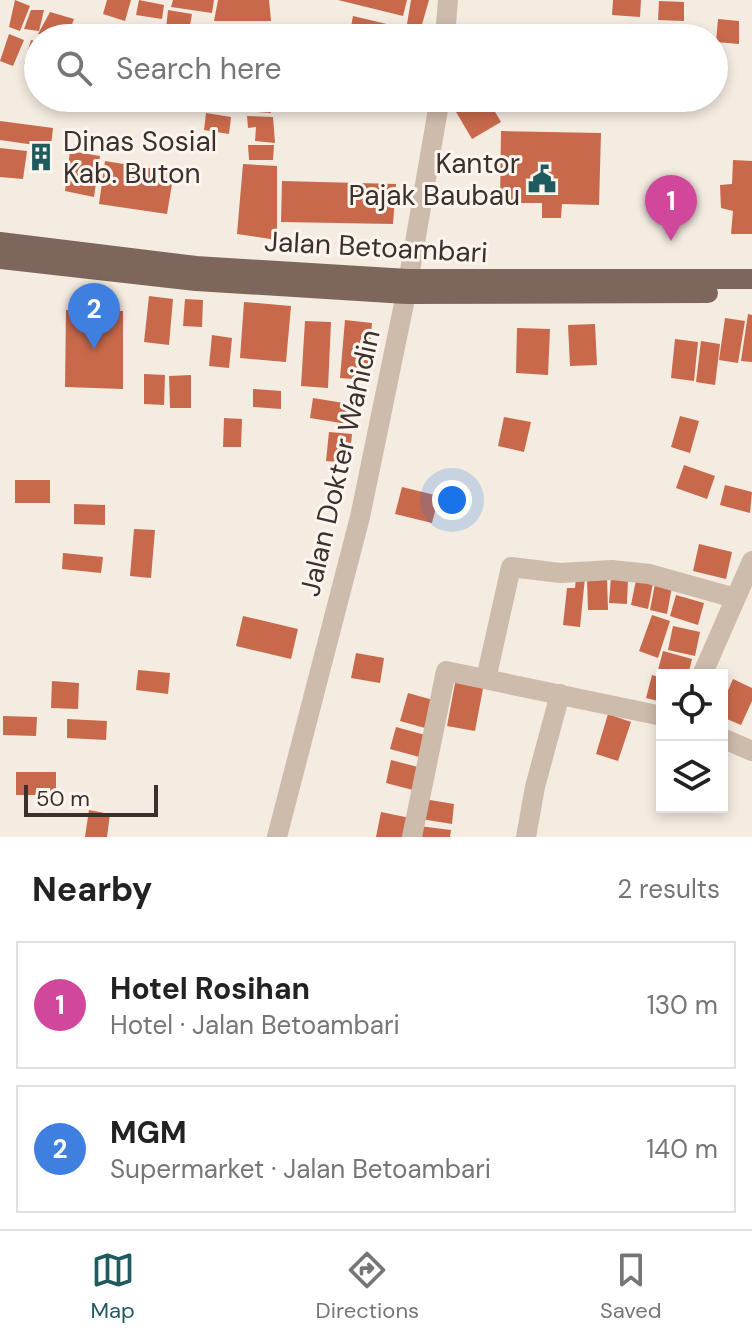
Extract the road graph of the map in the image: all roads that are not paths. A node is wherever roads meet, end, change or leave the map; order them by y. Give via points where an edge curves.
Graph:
1 (448, 0) edge
2 (446, 24) edge
3 (438, 112) edge
4 (0, 242) edge
5 (0, 259) edge
6 (752, 279) edge
7 (407, 286) junction
8 (752, 293) edge
9 (752, 563) edge
10 (735, 598) junction
11 (705, 669) edge
12 (486, 679) junction
13 (560, 694) junction
14 (656, 715) edge
15 (728, 741) edge
16 (752, 751) edge
17 (277, 837) edge
18 (412, 837) edge
19 (526, 837) edge

1 - 2 street
3 - 7 street, Jalan Dokter Wahidin
4 - 7 main road, Jalan Betoambari
5 - 7 main road, Jalan Betoambari via 196,281
6 - 7 main road, Jalan Betoambari
7 - 8 main road, Jalan Betoambari
7 - 17 street, Jalan Dokter Wahidin via 360,517
9 - 10 street
10 - 11 street
10 - 12 street via 649,574 511,567
12 - 13 street
12 - 18 street via 446,671
13 - 14 street
13 - 19 street
15 - 16 street

